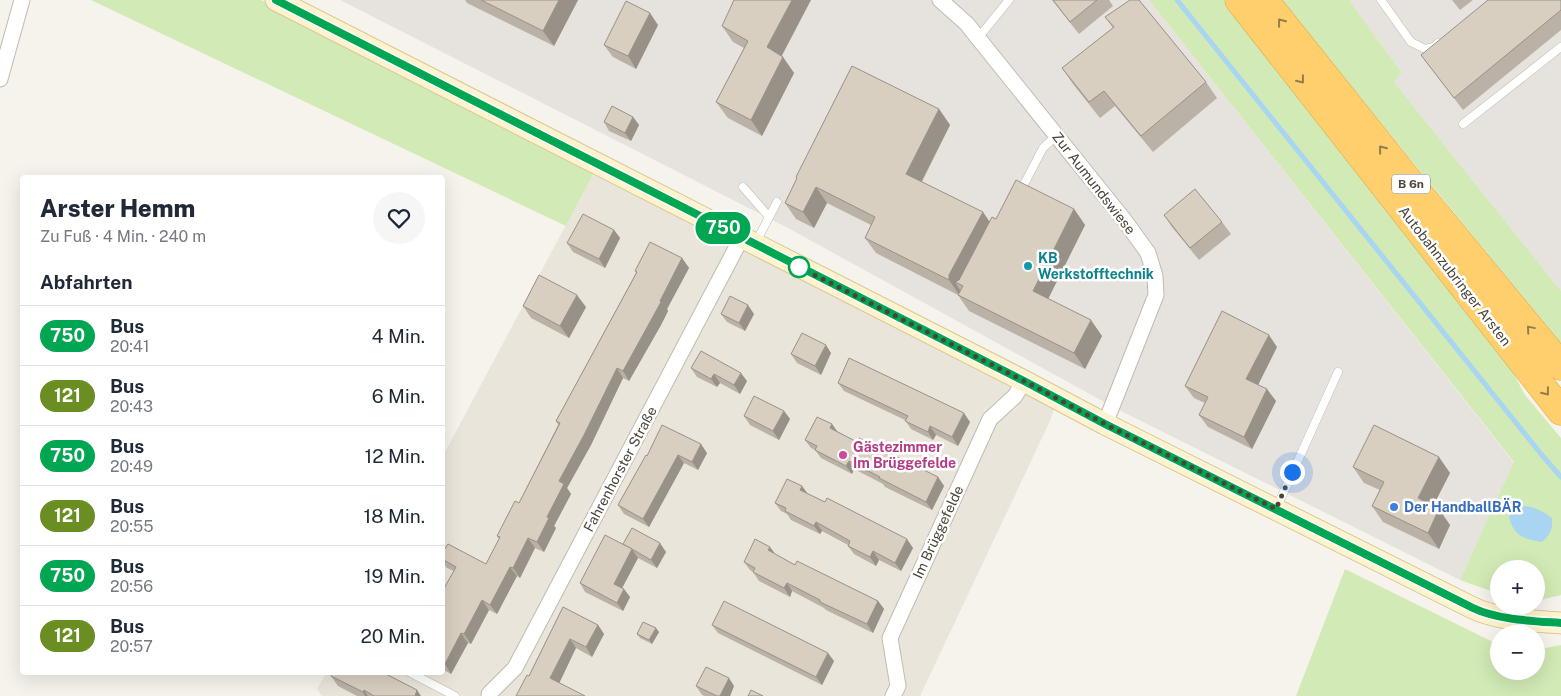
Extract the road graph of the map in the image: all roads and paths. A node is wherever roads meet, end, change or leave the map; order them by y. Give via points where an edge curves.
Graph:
1 (22, 0) edge
2 (276, 0) edge
3 (940, 0) edge
4 (1009, 0) edge
5 (1238, 0) edge
6 (1264, 0) edge
7 (1380, 0) edge
8 (1448, 35) edge
9 (978, 38) junction
10 (1561, 47) edge
11 (0, 79) edge
12 (1463, 124) dead end
13 (1056, 136) junction
14 (743, 187) dead end
15 (1016, 200) edge
16 (777, 202) dead end
17 (769, 217) junction
18 (748, 241) junction
19 (1561, 366) edge
20 (1338, 372) dead end
21 (1024, 381) junction
22 (1561, 411) edge
23 (1105, 424) junction
24 (1276, 509) junction
25 (1561, 612) edge
26 (1538, 621) junction
27 (1561, 623) edge
28 (415, 675) edge
29 (486, 695) edge
30 (455, 696) edge
31 (893, 696) edge

1 - 11 street
2 - 18 street
3 - 9 street, Zur Aumundswiese
4 - 9 lane
5 -> 22 highway, Autobahnzubringer Arsten / B 6n
19 -> 6 highway, Autobahnzubringer Arsten / B 6n via 1409,183
7 - 8 lane via 1411,42 1425,49
9 - 13 street, Zur Aumundswiese
10 - 12 lane
13 - 15 lane via 1043,148
13 - 23 street, Zur Aumundswiese via 1125,221 1148,254 1155,276 1156,295
14 - 17 lane
16 - 17 lane
17 - 18 lane
18 - 21 street
18 - 29 street, Fahrenhorster Straße via 515,668
20 - 24 lane
21 - 23 street
21 - 31 street, Im Brüggefelde via 1015,396 990,419 890,638 898,686
23 - 24 street
24 - 26 street via 1485,614
25 - 26 street
26 - 27 street
28 - 30 lane

